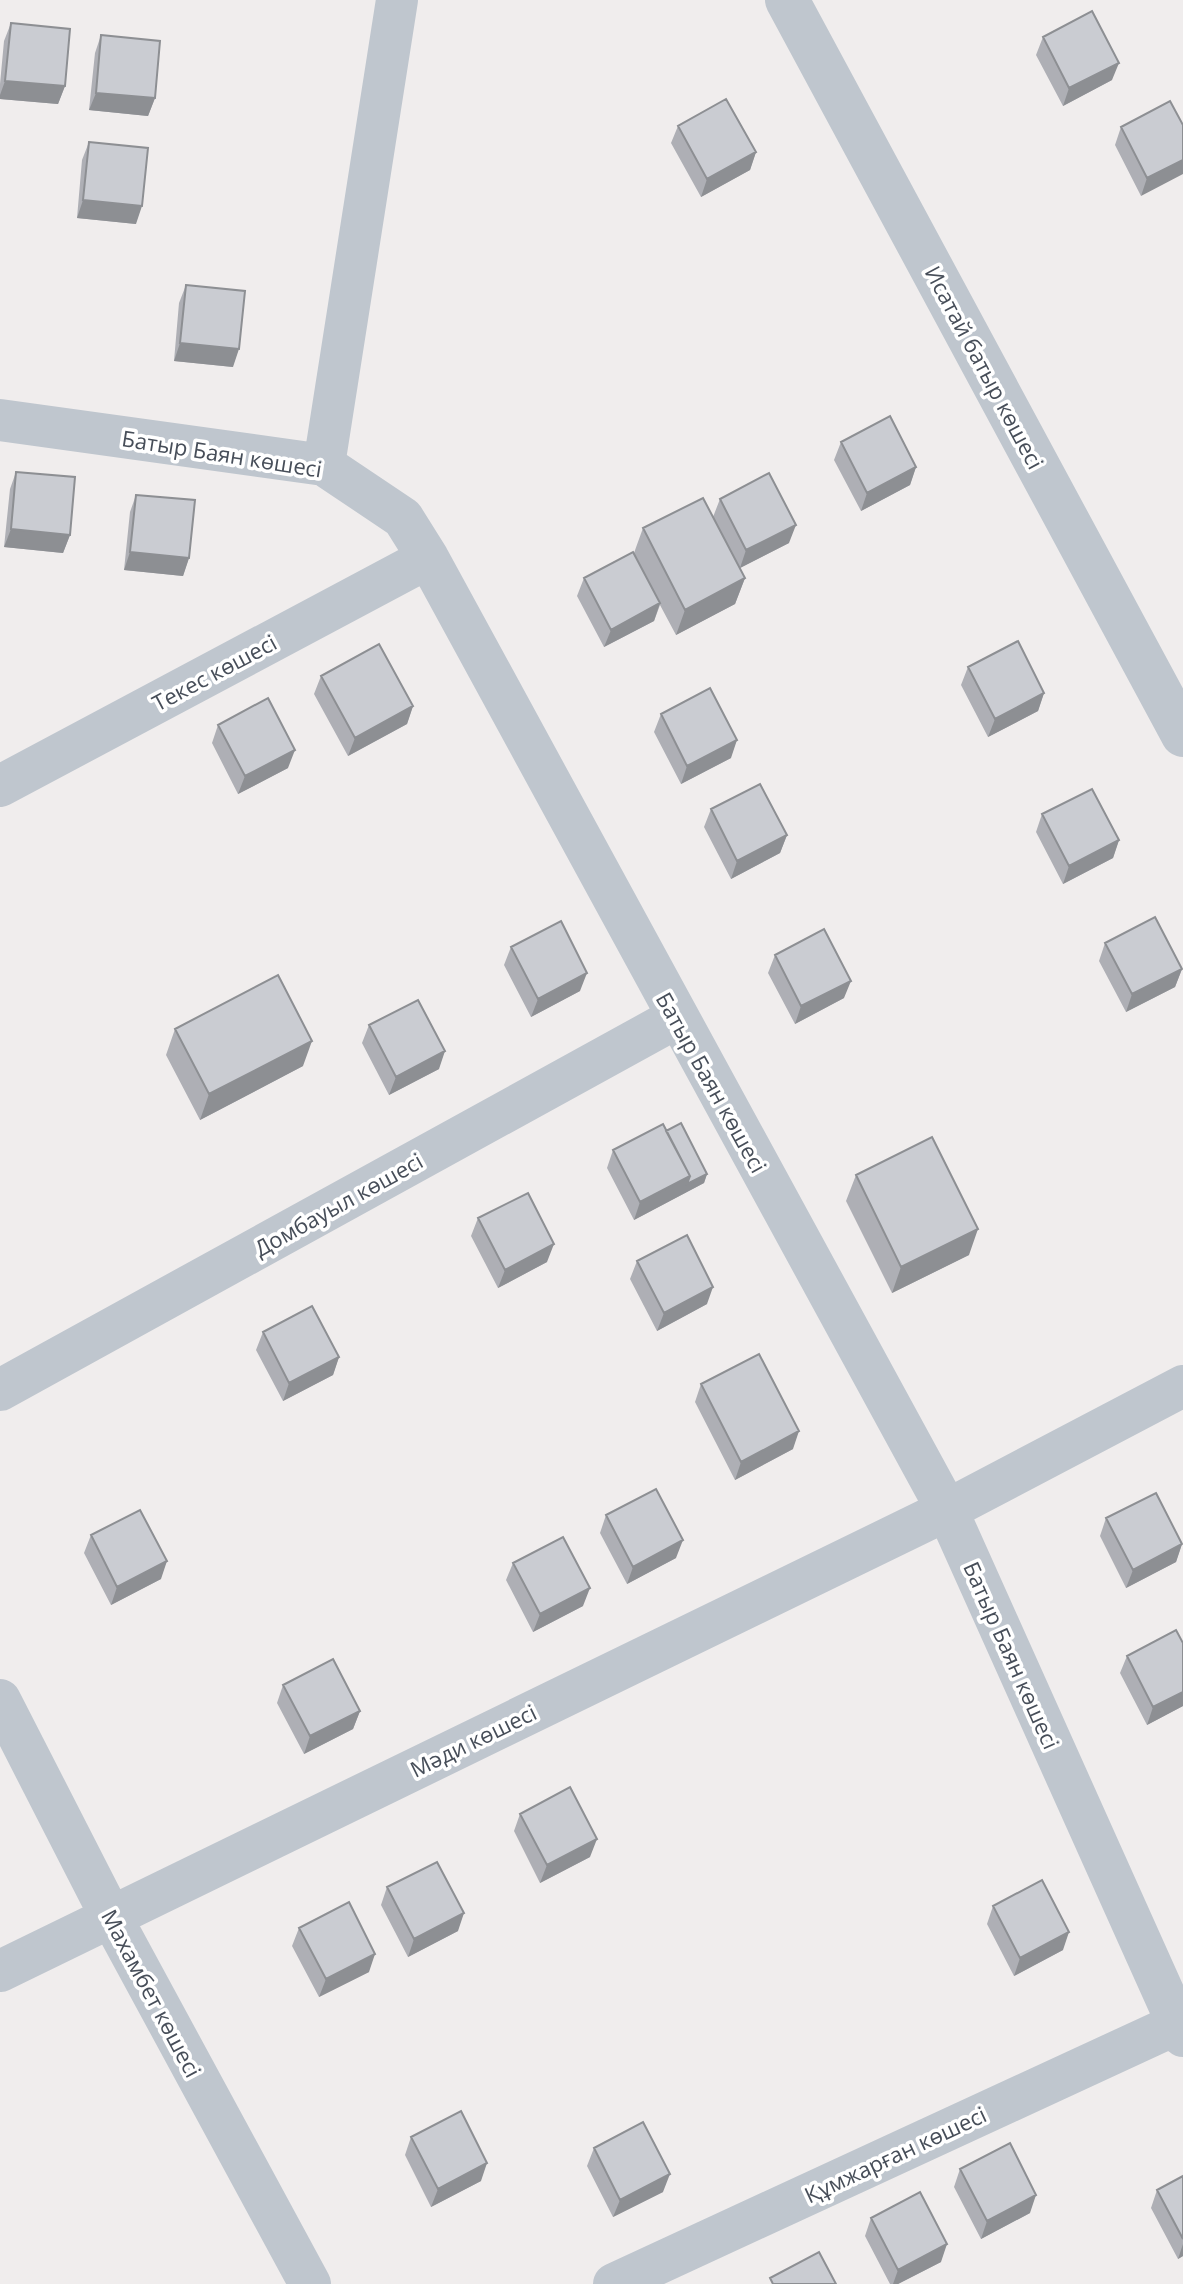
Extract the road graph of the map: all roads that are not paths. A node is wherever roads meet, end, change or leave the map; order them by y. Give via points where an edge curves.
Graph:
1 (397, 0) edge
2 (787, 0) edge
3 (0, 420) edge
4 (324, 465) junction
5 (428, 558) junction
6 (1183, 735) edge
7 (0, 786) edge
8 (676, 1018) junction
9 (1183, 1386) edge
10 (0, 1390) edge
11 (947, 1510) junction
12 (0, 1700) edge
13 (110, 1915) junction
14 (0, 1971) edge
15 (1180, 2030) edge
16 (310, 2284) edge
17 (614, 2284) edge

1 - 4 street
2 - 6 street, Исатай батыр көшесі
3 - 4 street, Батыр Баян көшесі
4 - 5 street, Батыр Баян көшесі via 403,518
5 - 7 street, Текес көшесі
5 - 8 street, Батыр Баян көшесі
8 - 10 street, Домбауыл көшесі
8 - 11 street, Батыр Баян көшесі
9 - 11 street, Мәди көшесі
11 - 13 street, Мәди көшесі
11 - 15 street, Батыр Баян көшесі
12 - 13 street, Махамбет көшесі
13 - 14 street, Мәди көшесі
13 - 16 street, Махамбет көшесі
15 - 17 street, Құмжарған көшесі

